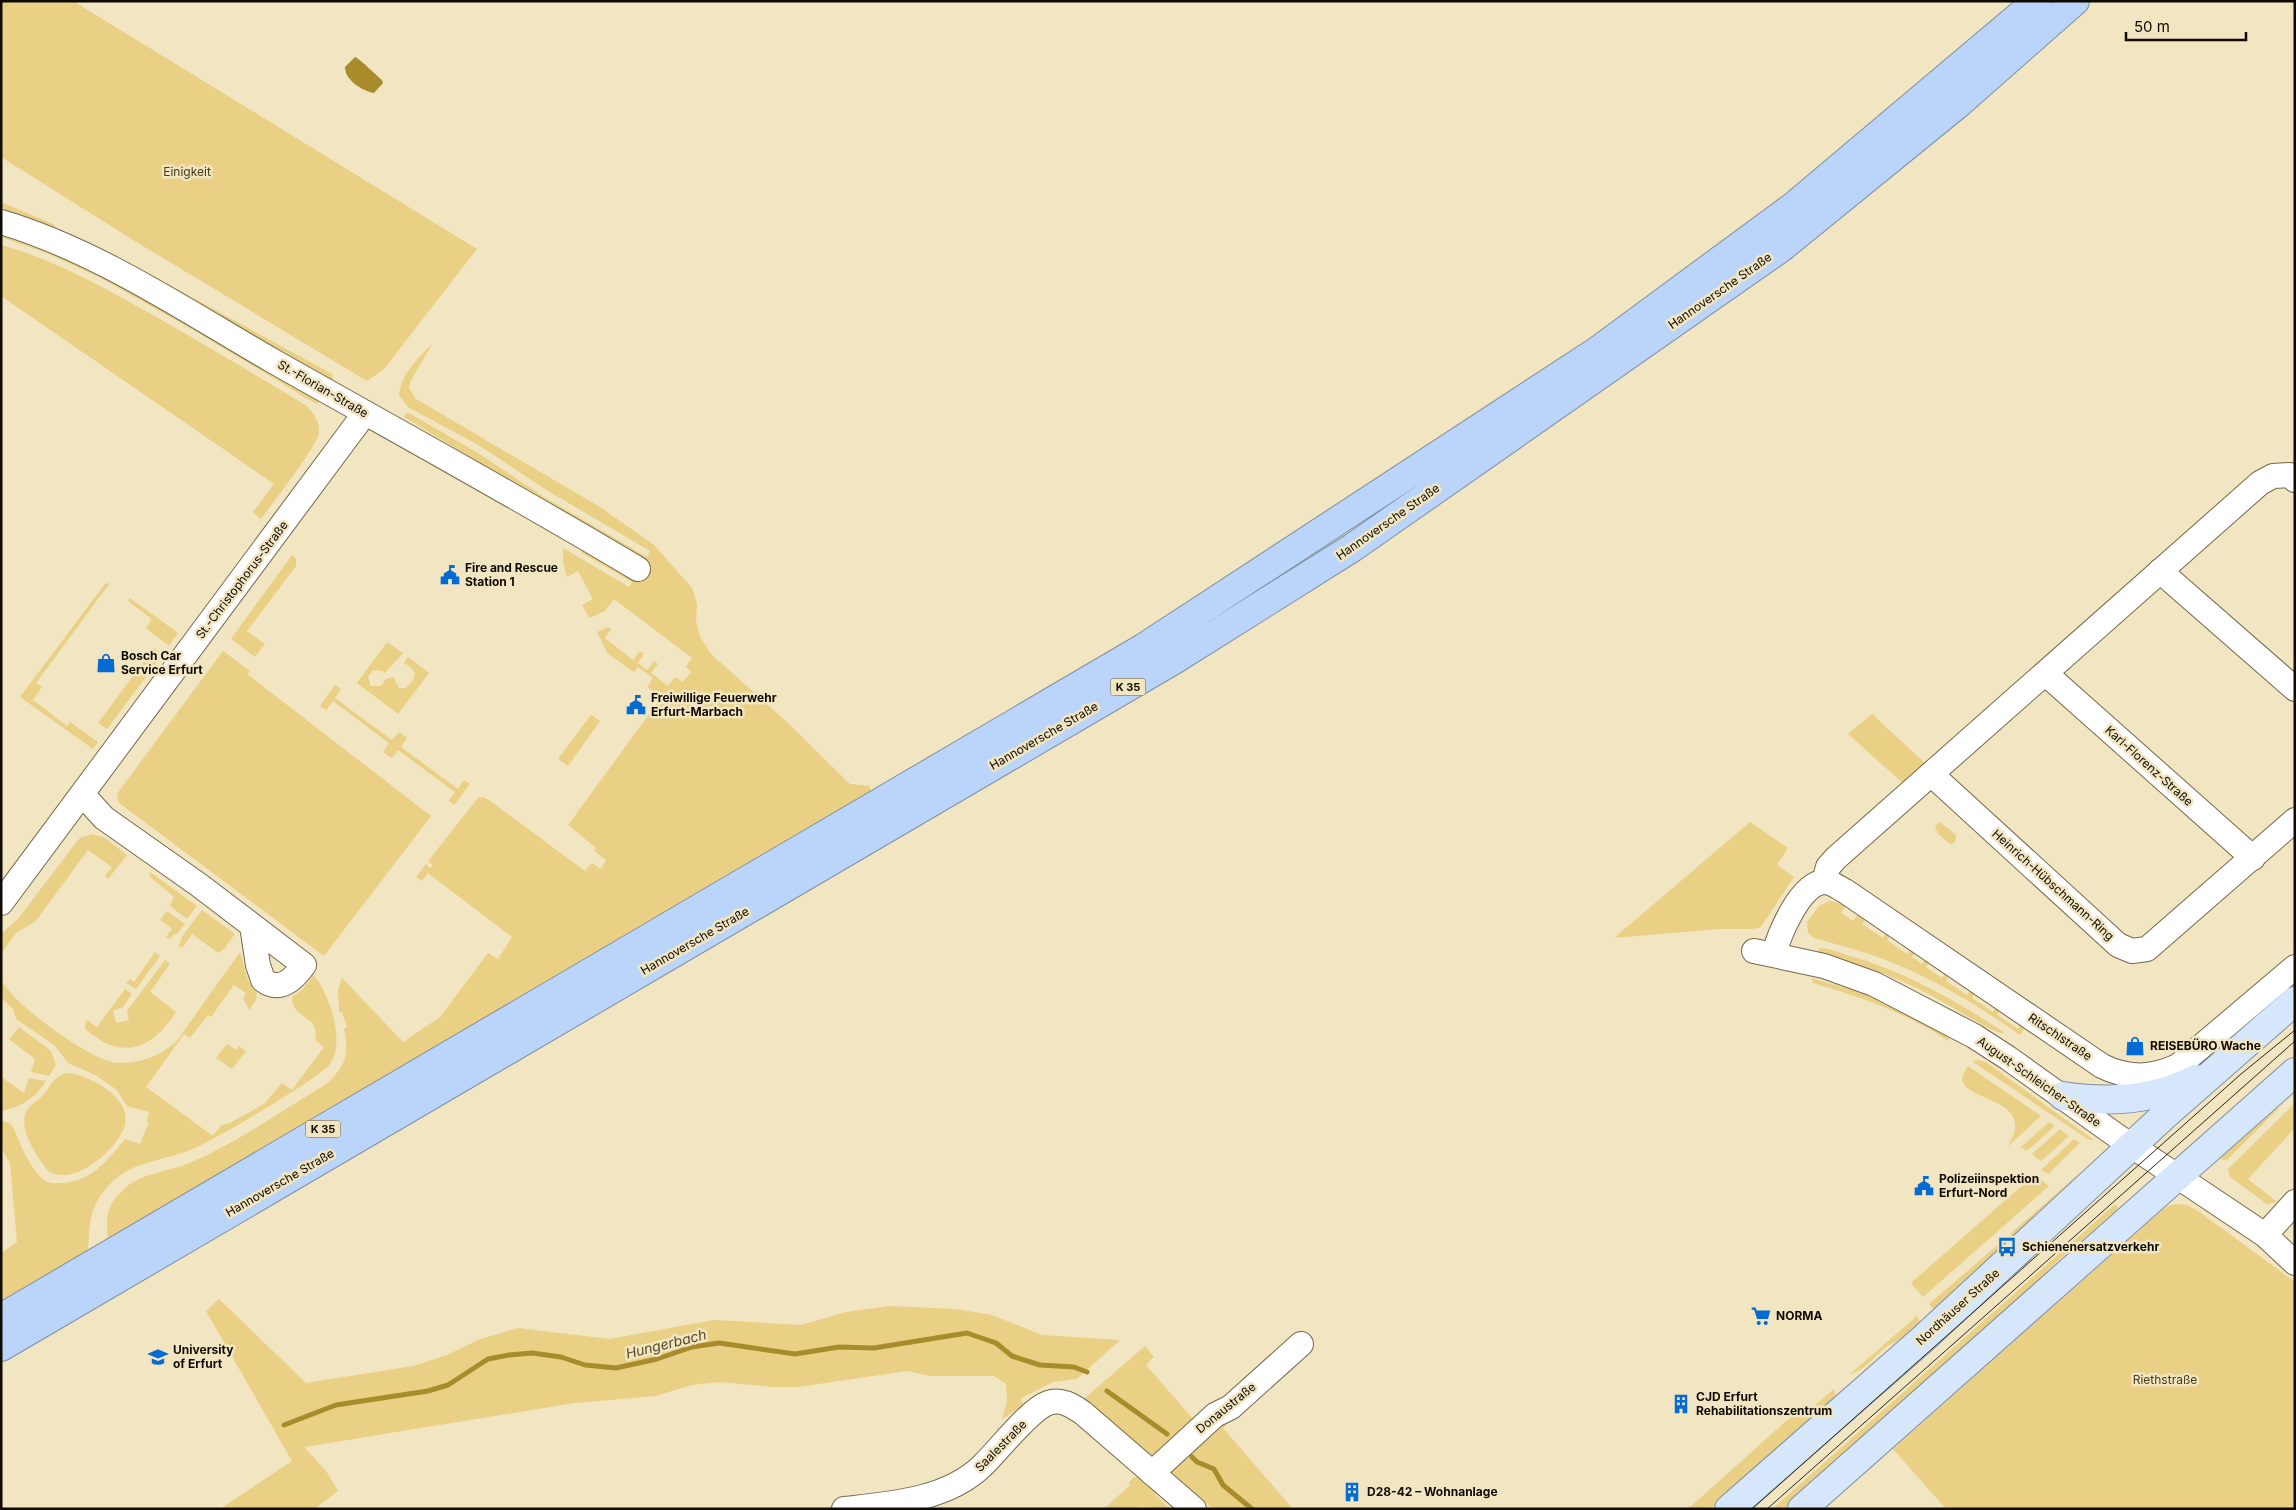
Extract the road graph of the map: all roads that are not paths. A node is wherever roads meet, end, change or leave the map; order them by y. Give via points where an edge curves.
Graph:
1 (2037, 1) edge
2 (2075, 1) edge
3 (1, 222) edge
4 (365, 413) junction
5 (2295, 480) edge
6 (638, 569) dead end
7 (2160, 571) junction
8 (2046, 674) junction
9 (2295, 689) edge
10 (1931, 774) junction
11 (83, 795) junction
12 (2295, 820) edge
13 (2253, 858) junction
14 (1824, 882) junction
15 (1, 904) edge
16 (252, 926) dead end
17 (2295, 967) edge
18 (2295, 1001) edge
19 (2225, 1061) junction
20 (2295, 1072) edge
21 (2064, 1096) junction
22 (2132, 1146) junction
23 (2178, 1175) junction
24 (2295, 1202) edge
25 (2265, 1235) junction
26 (2295, 1264) edge
27 (1, 1318) edge
28 (1301, 1344) dead end
29 (1, 1347) edge
30 (1152, 1473) junction
31 (844, 1509) edge
32 (1194, 1509) edge
33 (1728, 1509) edge
34 (1802, 1509) edge

1 - 27 highway, Hannoversche Straße / K 35 via 1795,205 1604,346 1144,648
2 - 29 highway, Hannoversche Straße / K 35 via 1958,104 1782,248 1352,548 1174,660
3 - 4 street, St.-Florian-Straße via 57,241 125,276
4 - 6 street, St.-Florian-Straße
4 - 11 street, St.-Christophorus-Straße
5 - 7 street via 2290,476 2273,476 2260,483
7 - 8 street
7 - 9 street
8 - 10 street
8 - 13 street, Karl-Florenz-Straße
10 - 13 street, Heinrich-Hübschmann-Ring via 2118,945 2132,951 2147,950
10 - 14 street via 1836,858 1828,867
11 - 15 street, St.-Christophorus-Straße
11 - 16 street via 104,818
12 - 13 street, Heinrich-Hübschmann-Ring
14 - 17 street, Ritschlstraße via 1846,891 2102,1066 2127,1075 2156,1075 2178,1066
14 - 21 street, August-Schleicher-Straße via 1811,888 1798,903 1764,952 1848,974 1904,998 1974,1036
18 - 19 main road, Nordhäuser Straße
19 - 21 main road via 2190,1083 2152,1095 2112,1101
19 - 22 main road, Nordhäuser Straße
20 - 23 main road
21 - 22 street, August-Schleicher-Straße
22 - 23 street, August-Schleicher-Straße
22 - 33 main road, Nordhäuser Straße via 1924,1338
23 - 25 street
23 - 34 main road
24 - 25 street
25 - 26 street
28 - 30 street, Donaustraße via 1231,1407 1215,1415
30 - 31 street, Saalestraße via 1083,1413 1068,1404 1054,1402 1040,1407 981,1467 957,1483 889,1504
30 - 32 street

